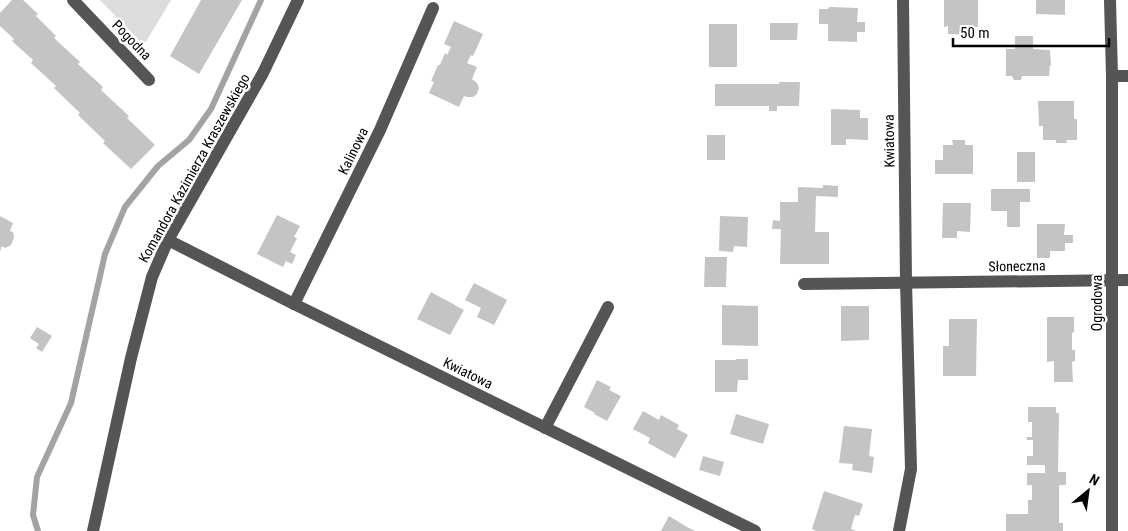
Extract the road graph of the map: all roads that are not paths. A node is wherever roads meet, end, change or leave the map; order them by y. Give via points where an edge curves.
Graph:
1 (73, 0) edge
2 (298, 0) edge
3 (903, 0) edge
4 (1110, 0) edge
5 (433, 8) dead end
6 (1112, 76) junction
7 (1128, 76) edge
8 (149, 80) dead end
9 (168, 240) junction
10 (1112, 280) junction
11 (1128, 280) edge
12 (906, 282) junction
13 (804, 284) dead end
14 (294, 304) junction
15 (608, 307) dead end
16 (545, 428) junction
17 (94, 531) edge
18 (756, 531) edge
19 (899, 531) edge
20 (1112, 531) edge

1 - 8 street, Pogodna
2 - 9 street, Komandora Kazimierza Kraszewskiego via 263,72
3 - 12 street, Kwiatowa
4 - 6 street, Ogrodowa
5 - 14 street, Kalinowa via 380,130
6 - 7 street
6 - 10 street, Ogrodowa
9 - 14 street, Kwiatowa
9 - 17 street, Komandora Kazimierza Kraszewskiego via 152,277
10 - 11 street, Słoneczna
10 - 12 street, Słoneczna
10 - 20 street, Ogrodowa
12 - 13 street
12 - 19 street, Kwiatowa via 912,468
14 - 16 street, Kwiatowa
15 - 16 street
16 - 18 street, Kwiatowa

